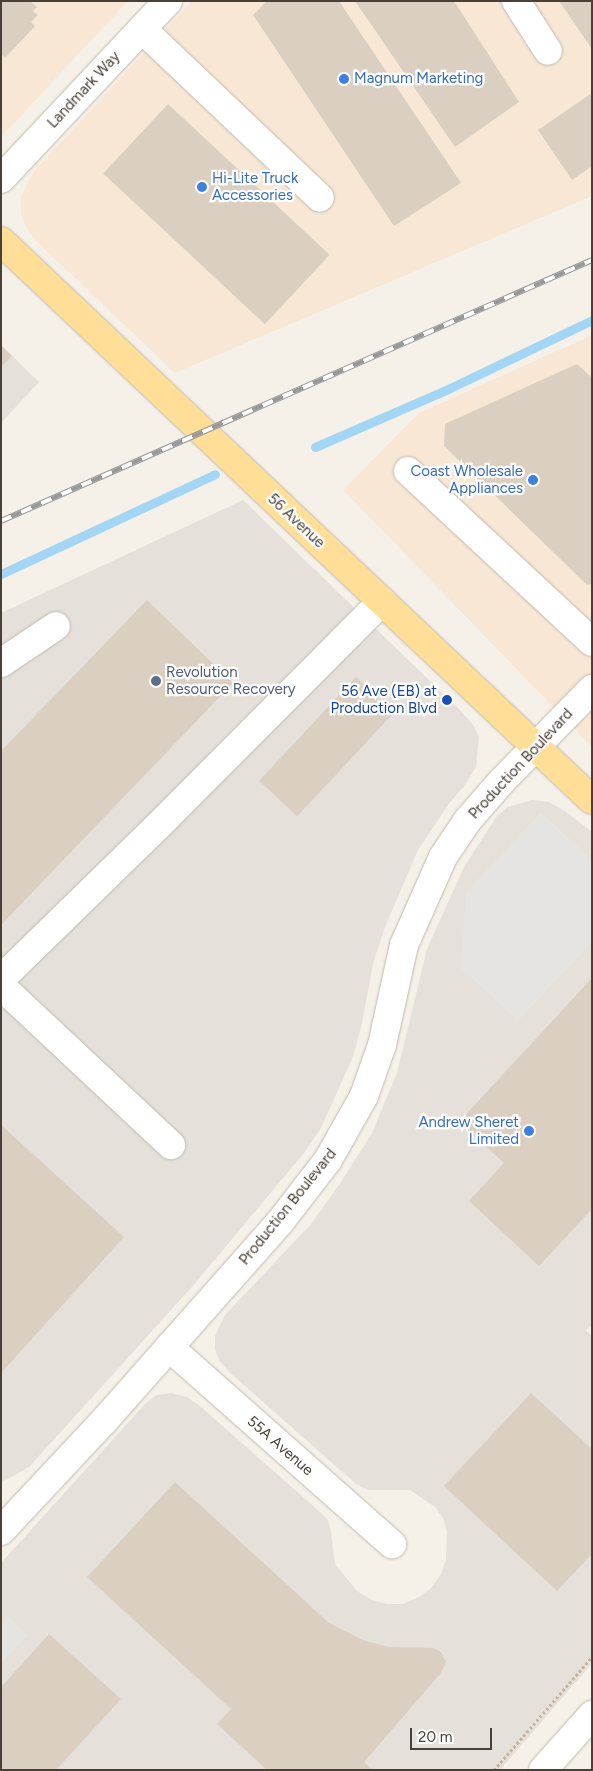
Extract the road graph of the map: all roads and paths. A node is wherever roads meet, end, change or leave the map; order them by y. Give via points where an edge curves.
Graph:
1 (168, 1) edge
2 (516, 1) edge
3 (142, 29) junction
4 (548, 51) dead end
5 (1, 179) edge
6 (320, 198) dead end
7 (1, 241) edge
8 (408, 470) dead end
9 (382, 601) junction
10 (56, 626) dead end
11 (592, 642) edge
12 (1, 663) edge
13 (592, 689) edge
14 (536, 747) junction
15 (592, 800) edge
16 (1, 978) edge
17 (1, 986) edge
18 (171, 1145) dead end
19 (170, 1347) junction
20 (1, 1531) edge
21 (392, 1544) dead end
22 (592, 1657) edge
23 (592, 1715) edge
24 (494, 1770) edge
25 (543, 1770) edge

1 - 3 street, Landmark Way
2 - 4 street
3 - 5 street, Landmark Way
3 - 6 street
7 - 9 main road, 56 Avenue
8 - 11 street
9 - 14 main road, 56 Avenue
9 - 16 street
10 - 12 street
13 - 14 street, Production Boulevard
14 - 15 main road, 56 Avenue
14 - 19 street, Production Boulevard via 468,820 443,857 404,946 382,1045 364,1096 346,1131 280,1222
17 - 18 street
19 - 20 street, Production Boulevard
19 - 21 street, 55A Avenue
22 - 24 path
23 - 25 street

